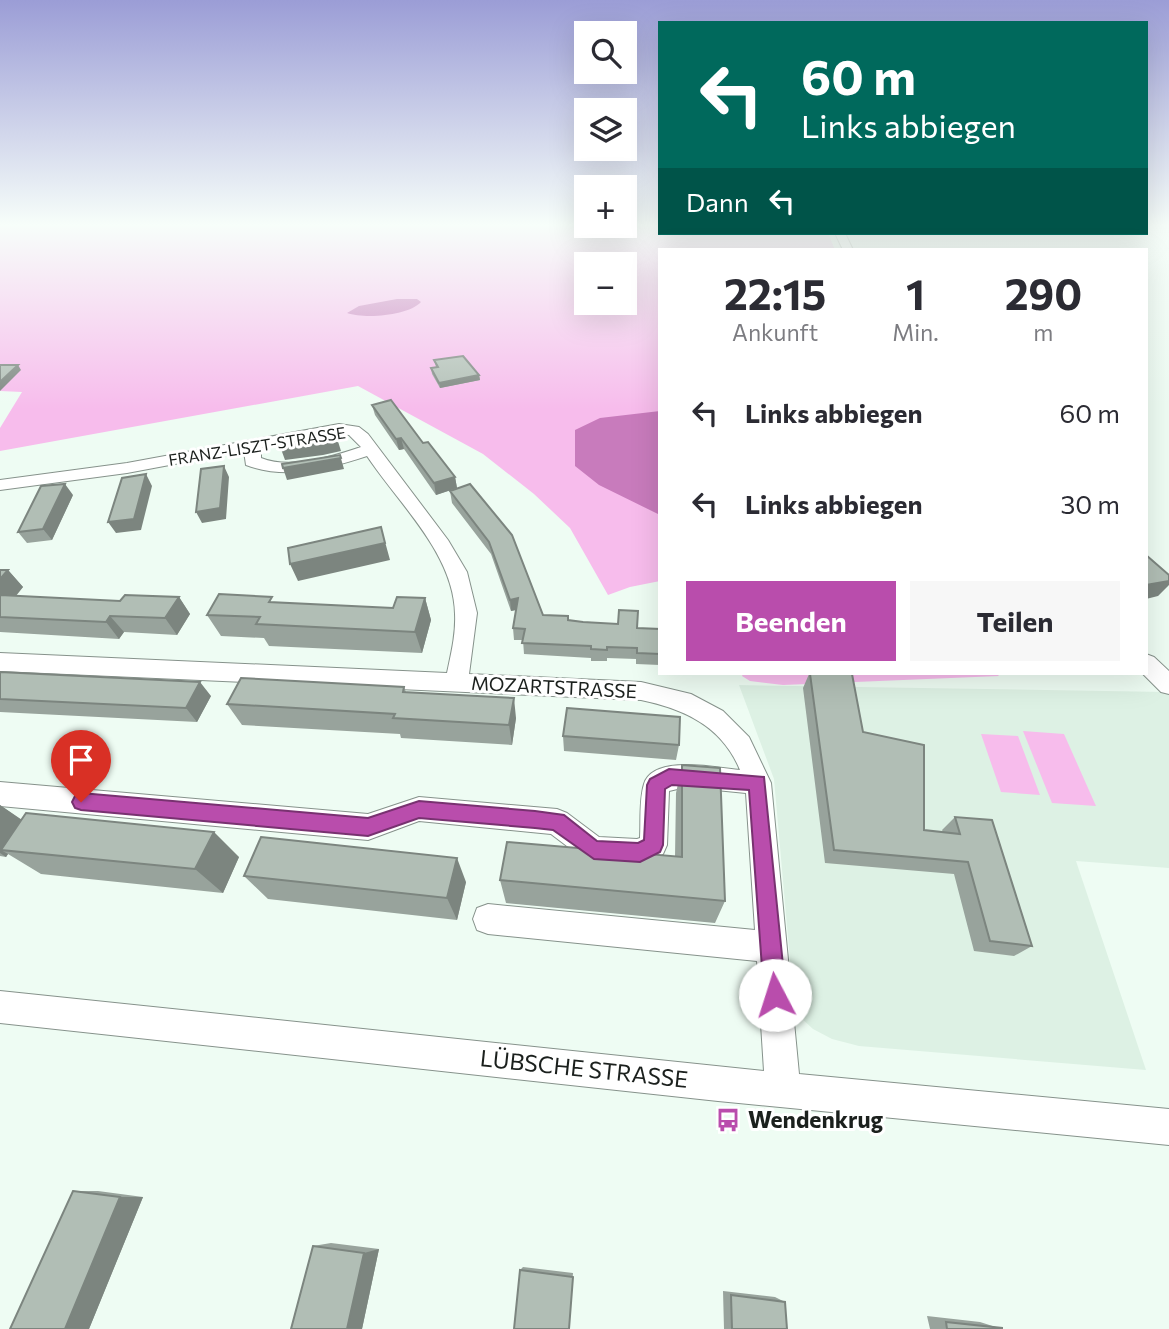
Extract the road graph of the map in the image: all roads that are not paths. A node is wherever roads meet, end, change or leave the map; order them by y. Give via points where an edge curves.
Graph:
1 (253, 446) junction
2 (371, 449) junction
3 (0, 485) edge
4 (0, 662) edge
5 (1148, 665) edge
6 (456, 683) junction
7 (1169, 685) edge
8 (758, 783) junction
9 (0, 794) edge
10 (488, 919) dead end
11 (771, 947) junction
12 (0, 1007) edge
13 (783, 1090) junction
14 (1169, 1127) edge

1 - 2 street, FRANZ-LISZT-STRASSE via 348,429 358,433
1 - 2 street via 252,461 281,470
1 - 3 street, FRANZ-LISZT-STRASSE
2 - 6 street, FRANZ-LISZT-STRASSE via 455,566 466,618
4 - 6 street, MOZARTSTRASSE
5 - 7 street
6 - 8 street, MOZARTSTRASSE via 641,691 678,698 728,728 742,745
8 - 9 street via 669,777 656,785 653,845 640,853 594,850 557,822 419,809 368,827
8 - 11 street, MOZARTSTRASSE
10 - 11 street
11 - 13 street, MOZARTSTRASSE
12 - 13 street, LÜBSCHE STRASSE
13 - 14 street, LÜBSCHE STRASSE

